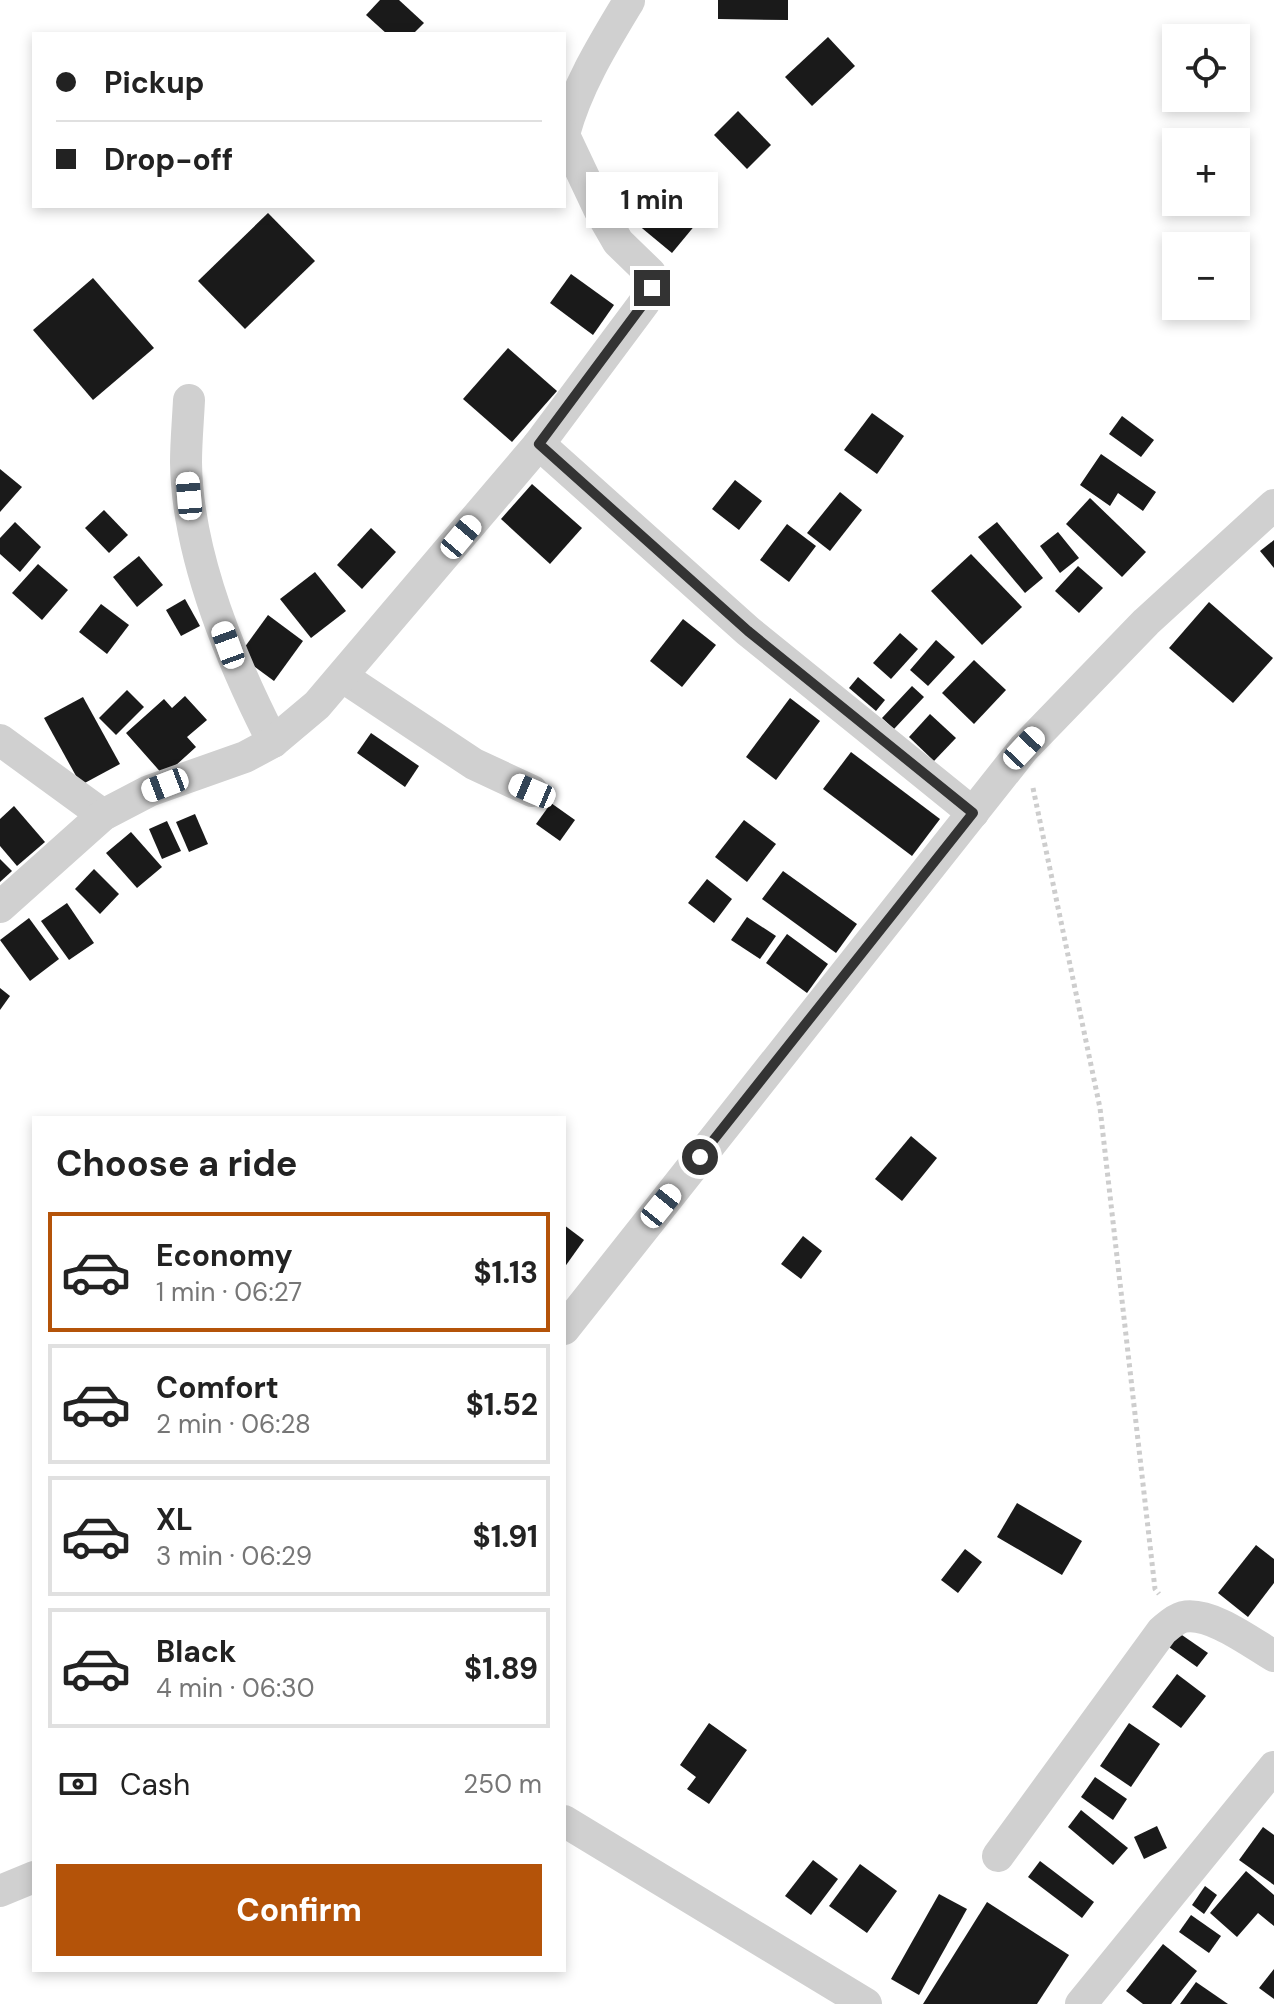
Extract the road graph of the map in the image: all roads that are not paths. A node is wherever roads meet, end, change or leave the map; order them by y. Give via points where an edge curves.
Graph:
1 (629, 1) edge
2 (566, 128) edge
3 (566, 139) edge
4 (189, 400) dead end
5 (539, 444) junction
6 (1274, 505) edge
7 (343, 677) junction
8 (0, 740) edge
9 (273, 742) junction
10 (532, 791) dead end
11 (973, 813) junction
12 (103, 815) junction
13 (0, 907) edge
14 (566, 1326) edge
15 (1274, 1656) edge
16 (1274, 1767) edge
17 (566, 1822) edge
18 (998, 1856) dead end
19 (32, 1878) edge
20 (0, 1891) edge
21 (866, 2004) edge
22 (1081, 2004) edge

1 - 2 street via 599,51
3 - 5 street via 618,242 650,273 652,288
4 - 9 street via 186,463 203,566 242,682
5 - 7 street
5 - 11 street via 748,631
6 - 11 street via 1146,622 1024,748
7 - 9 street
7 - 10 street via 474,764
8 - 12 street
9 - 12 street
11 - 14 street
12 - 13 street
15 - 18 street via 1227,1628 1194,1616 1179,1617 1142,1657
16 - 22 street
17 - 21 street
19 - 20 street

